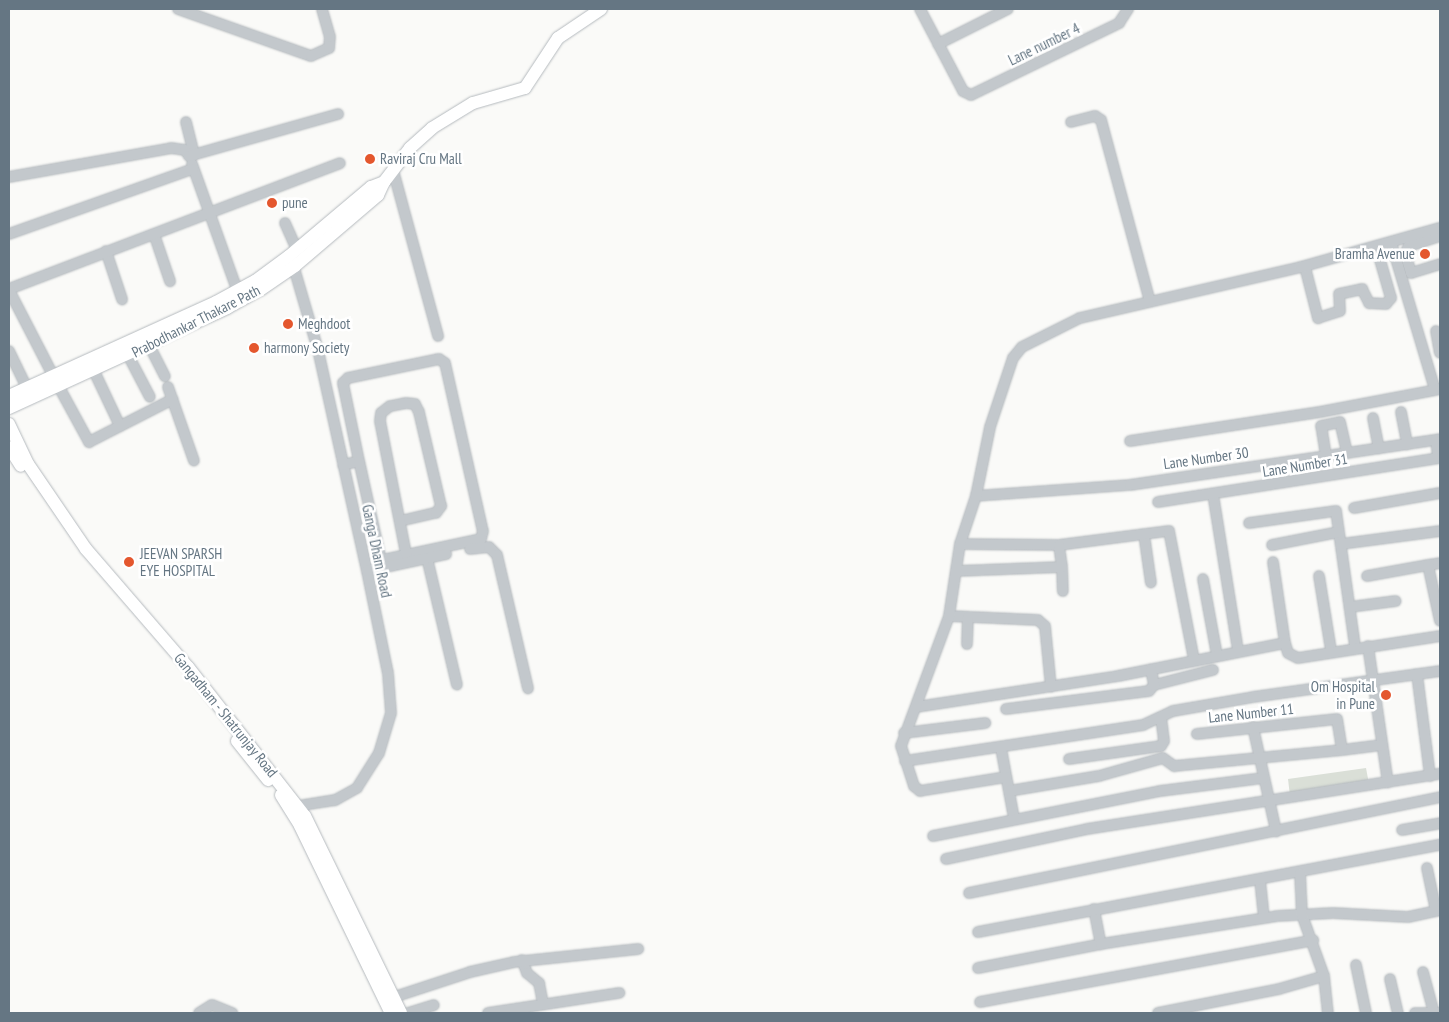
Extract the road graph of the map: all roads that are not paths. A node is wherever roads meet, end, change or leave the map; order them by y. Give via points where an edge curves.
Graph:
1 (178, 9) edge
2 (322, 9) edge
3 (601, 9) edge
4 (920, 9) edge
5 (1008, 9) edge
6 (1127, 11) edge
7 (938, 44) junction
8 (338, 114) dead end
9 (186, 122) dead end
10 (1071, 122) dead end
11 (192, 155) junction
12 (340, 164) dead end
13 (193, 169) junction
14 (393, 170) junction
15 (9, 177) edge
16 (208, 214) junction
17 (285, 223) dead end
18 (1440, 228) edge
19 (9, 234) edge
20 (154, 234) junction
21 (1440, 236) edge
22 (1390, 242) junction
23 (1377, 250) junction
24 (106, 251) junction
25 (294, 257) junction
26 (1440, 264) edge
27 (1306, 270) junction
28 (170, 281) dead end
29 (9, 290) edge
30 (237, 290) junction
31 (122, 299) dead end
32 (1150, 301) junction
33 (1436, 331) dead end
34 (438, 336) dead end
35 (149, 345) junction
36 (9, 351) edge
37 (1440, 353) edge
38 (128, 355) junction
39 (94, 371) junction
40 (165, 376) dead end
41 (56, 382) junction
42 (27, 388) junction
43 (168, 388) dead end
44 (1438, 389) edge
45 (9, 396) edge
46 (150, 397) dead end
47 (173, 400) junction
48 (9, 408) edge
49 (1320, 412) junction
50 (1401, 412) dead end
51 (1373, 418) dead end
52 (1321, 422) dead end
53 (9, 424) edge
54 (120, 426) junction
55 (1438, 440) edge
56 (1130, 441) dead end
57 (12, 443) edge
58 (1407, 444) junction
59 (1379, 448) junction
60 (1347, 453) junction
61 (1326, 456) junction
62 (194, 461) dead end
63 (359, 461) junction
64 (343, 465) junction
65 (1440, 493) edge
66 (1213, 494) junction
67 (976, 496) junction
68 (1158, 502) dead end
69 (1354, 508) dead end
70 (400, 521) junction
71 (1249, 523) dead end
72 (1440, 531) edge
73 (1339, 532) junction
74 (1144, 534) junction
75 (960, 544) junction
76 (1341, 544) junction
77 (1059, 545) junction
78 (1272, 545) dead end
79 (406, 554) junction
80 (427, 558) junction
81 (1273, 562) dead end
82 (1440, 563) edge
83 (1428, 565) junction
84 (1062, 567) junction
85 (956, 570) junction
86 (367, 571) junction
87 (1319, 576) dead end
88 (1367, 576) dead end
89 (1203, 579) dead end
90 (1151, 584) dead end
91 (1063, 591) dead end
92 (1396, 601) dead end
93 (1350, 607) junction
94 (950, 616) junction
95 (968, 617) junction
96 (1440, 621) edge
97 (1440, 636) edge
98 (1285, 643) junction
99 (967, 644) dead end
100 (1368, 646) junction
101 (1355, 648) junction
102 (1238, 650) junction
103 (1331, 650) junction
104 (1217, 654) junction
105 (1194, 660) junction
106 (1151, 669) junction
107 (1213, 670) dead end
108 (1440, 671) edge
109 (1417, 674) junction
110 (1372, 678) junction
111 (457, 685) dead end
112 (1154, 685) junction
113 (1051, 687) junction
114 (528, 688) dead end
115 (916, 707) junction
116 (1006, 709) dead end
117 (1161, 718) junction
118 (985, 723) dead end
119 (1253, 727) junction
120 (904, 732) junction
121 (1197, 734) dead end
122 (1382, 745) junction
123 (1001, 748) junction
124 (1342, 750) junction
125 (1258, 758) junction
126 (1069, 759) dead end
127 (905, 761) junction
128 (1435, 775) edge
129 (1006, 777) junction
130 (1263, 778) junction
131 (1388, 783) junction
132 (1009, 791) junction
133 (1440, 797) edge
134 (1267, 801) junction
135 (294, 808) junction
136 (1014, 818) junction
137 (1440, 823) edge
138 (1402, 830) dead end
139 (1276, 831) junction
140 (933, 836) dead end
141 (1440, 845) edge
142 (946, 859) dead end
143 (1427, 868) dead end
144 (1300, 873) junction
145 (1260, 880) junction
146 (969, 893) dead end
147 (1094, 909) junction
148 (1438, 910) edge
149 (1302, 915) junction
150 (1264, 918) junction
151 (978, 932) dead end
152 (1313, 940) junction
153 (1101, 944) junction
154 (638, 949) dead end
155 (522, 960) junction
156 (1356, 965) dead end
157 (978, 968) dead end
158 (1423, 972) dead end
159 (1324, 976) junction
160 (1390, 979) dead end
161 (619, 993) dead end
162 (389, 999) junction
163 (980, 1002) dead end
164 (544, 1003) junction
165 (434, 1005) dead end
166 (199, 1013) edge
167 (232, 1013) edge
168 (391, 1013) edge
169 (401, 1013) edge
170 (408, 1013) edge
171 (488, 1013) edge
172 (1158, 1013) edge
173 (1328, 1013) edge
174 (1366, 1013) edge
175 (1398, 1013) edge
176 (1415, 1013) edge
177 (1434, 1013) edge
178 (1440, 1013) edge

1 - 2 street via 312,56 329,48 330,36
3 - 14 main road, Prabodhankar Thakare Path via 558,38 525,88 483,99 451,114 410,148
4 - 7 street
5 - 7 street
6 - 7 street, Lane number 4 via 1119,24 971,95 962,91
8 - 11 street
9 - 11 street
10 - 32 street via 1095,116 1101,120
11 - 13 street
11 - 15 street via 171,148
12 - 16 street
13 - 16 street
13 - 19 street
14 - 25 main road, Prabodhankar Thakare Path via 384,182 371,187
14 - 34 street
16 - 20 street
16 - 30 street
17 - 25 street, Ganga Dham Road
18 - 22 street
20 - 24 street
20 - 28 street
21 - 26 street via 1409,246 1404,253 1411,273
22 - 23 street
22 - 44 street
23 - 27 street
23 - 27 street via 1391,298 1386,304 1369,303 1362,288 1339,294 1340,311 1318,318
24 - 29 street
24 - 31 street
25 - 30 main road, Prabodhankar Thakare Path
25 - 35 main road, Prabodhankar Thakare Path via 227,308
25 - 64 street, Ganga Dham Road
27 - 32 street
29 - 41 street
30 - 41 main road, Prabodhankar Thakare Path
32 - 67 street via 1080,318 1022,347 1013,358 999,397
33 - 37 street
35 - 38 main road, Prabodhankar Thakare Path
35 - 40 street
36 - 42 street
38 - 39 main road, Prabodhankar Thakare Path
38 - 46 street
39 - 41 main road, Prabodhankar Thakare Path
39 - 54 street
41 - 42 main road, Prabodhankar Thakare Path
41 - 48 main road, Prabodhankar Thakare Path
41 - 54 street via 90,442
42 - 45 main road, Prabodhankar Thakare Path
43 - 47 street
44 - 49 street
47 - 54 street
47 - 62 street
49 - 52 street
49 - 56 street
50 - 58 street
51 - 59 street
53 - 57 main road, Gangadham - Shatrunjay Road
55 - 58 street, Lane Number 30
55 - 66 street, Lane Number 31 via 1438,458
57 - 135 main road, Gangadham - Shatrunjay Road via 86,549 188,667
58 - 59 street, Lane Number 30
59 - 60 street, Lane Number 30
60 - 61 street, Lane Number 30
60 - 61 street via 1340,422 1321,426
61 - 67 street, Lane Number 30 via 1130,485
63 - 64 street
63 - 79 street via 381,560
63 - 79 street via 343,383 348,378 434,359 445,363 483,531 477,542
64 - 86 street, Ganga Dham Road
65 - 69 street
66 - 68 street, Lane Number 31
66 - 102 street
67 - 75 street
70 - 70 street via 380,421 381,413 406,403 415,404 419,412 442,506 436,513
70 - 79 street
71 - 73 street via 1336,511
72 - 76 street
73 - 76 street
73 - 78 street
74 - 77 street
74 - 90 street
74 - 105 street via 1172,533
75 - 77 street
75 - 85 street
76 - 93 street
77 - 84 street
80 - 86 street
80 - 111 street
80 - 114 street via 478,547 492,548 497,556
81 - 98 street
82 - 83 street
83 - 88 street
83 - 96 street
84 - 85 street
84 - 91 street
85 - 94 street
86 - 135 street, Ganga Dham Road via 390,693 387,731 379,753 357,788 335,800
87 - 103 street
89 - 104 street
92 - 93 street
93 - 101 street
94 - 95 street
94 - 115 street
95 - 99 street
95 - 113 street via 1038,620 1044,626
97 - 100 street
98 - 102 street
98 - 103 street via 1288,653 1298,658
100 - 101 street
100 - 110 street
101 - 103 street
102 - 104 street
104 - 105 street
105 - 106 street
106 - 112 street
106 - 113 street
107 - 112 street
108 - 109 street
109 - 110 street
109 - 128 street
110 - 117 street via 1173,711
110 - 122 street
112 - 116 street via 1143,692
113 - 115 street
115 - 120 street
117 - 123 street via 1143,725
117 - 126 street via 1164,741 1161,746
118 - 120 street
119 - 121 street, Lane Number 11
119 - 124 street, Lane Number 11 via 1337,719
119 - 125 street
120 - 127 street via 901,746
122 - 124 street
122 - 131 street
123 - 127 street
123 - 129 street
124 - 125 street
125 - 130 street
125 - 132 street via 1174,766 1163,755 1099,776
127 - 129 street via 914,786 920,791
128 - 131 street
129 - 132 street
130 - 134 street
130 - 136 street via 1160,791
131 - 134 street
132 - 136 street
133 - 139 street
134 - 139 street
134 - 142 street via 1088,829
135 - 162 main road, Gangadham - Shatrunjay Road
136 - 140 street
137 - 138 street
139 - 146 street
141 - 144 street
143 - 148 street
144 - 145 street
144 - 149 street
145 - 147 street
145 - 150 street
147 - 151 street
147 - 153 street
148 - 149 street via 1408,916
149 - 150 street
149 - 152 street
150 - 153 street
152 - 159 street
152 - 163 street
153 - 157 street
154 - 155 street
155 - 162 street via 470,972
155 - 164 street via 527,974 539,983
156 - 174 street
158 - 177 street
159 - 172 street via 1279,989
159 - 173 street
160 - 175 street
161 - 164 street
162 - 168 main road, Gangadham - Shatrunjay Road
162 - 169 main road, Gangadham - Shatrunjay Road
164 - 171 street
165 - 170 street
166 - 167 street via 212,1005
176 - 177 street
177 - 178 street

